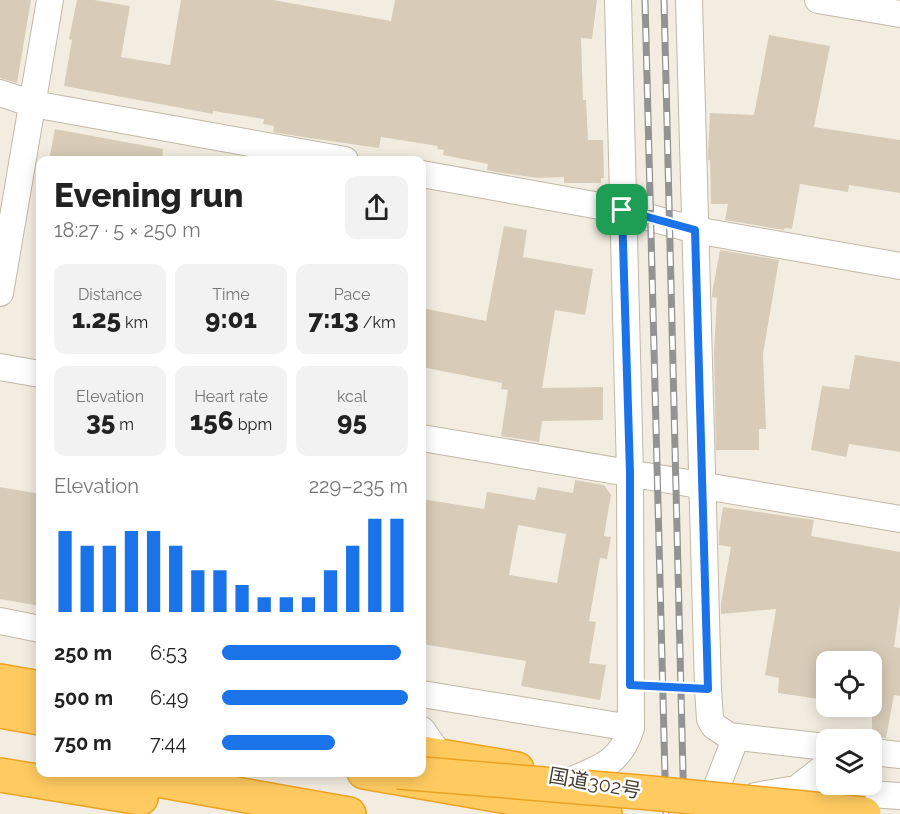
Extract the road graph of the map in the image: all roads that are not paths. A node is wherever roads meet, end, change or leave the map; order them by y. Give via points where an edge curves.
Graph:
1 (50, 0) edge
2 (618, 0) edge
3 (689, 0) edge
4 (818, 0) edge
5 (900, 14) edge
6 (0, 93) edge
7 (33, 104) junction
8 (323, 156) edge
9 (426, 175) edge
10 (622, 210) junction
11 (695, 230) junction
12 (900, 266) edge
13 (0, 293) edge
14 (0, 367) edge
15 (36, 373) edge
16 (426, 439) edge
17 (630, 473) junction
18 (702, 484) junction
19 (900, 519) edge
20 (0, 621) edge
21 (36, 628) edge
22 (0, 681) edge
23 (36, 687) edge
24 (426, 695) edge
25 (0, 711) edge
26 (36, 717) edge
27 (631, 729) junction
28 (736, 737) junction
29 (428, 746) edge
30 (816, 746) edge
31 (0, 753) edge
32 (882, 753) edge
33 (900, 755) edge
34 (36, 759) edge
35 (426, 774) edge
36 (816, 774) edge
37 (0, 775) edge
38 (140, 777) edge
39 (393, 777) edge
40 (574, 779) junction
41 (796, 789) junction
42 (900, 796) edge
43 (710, 804) junction
44 (341, 813) edge
45 (234, 814) edge
46 (605, 814) edge
47 (769, 814) edge
48 (864, 814) edge

1 - 7 street
2 - 10 street
3 - 11 street
4 - 5 street
6 - 7 street
7 - 8 street
7 - 13 street
9 - 10 street
10 - 11 street
10 - 17 street
11 - 12 street
11 - 18 street
14 - 15 street
16 - 17 street
17 - 18 street
17 - 27 street
18 - 19 street
18 - 28 street via 710,719 714,726
20 - 21 street
22 - 23 highway
24 - 27 street
25 - 26 highway
27 - 40 street via 619,754 604,767
28 - 30 street
28 - 43 street
29 - 40 highway, 国道302号
31 - 34 highway
32 - 33 street
35 - 48 highway, bridge
36 - 41 street
37 - 45 highway
38 - 44 highway
39 - 46 highway
40 - 43 highway, 国道302号
41 - 42 street
41 - 43 street
43 - 47 highway, 国道302号

